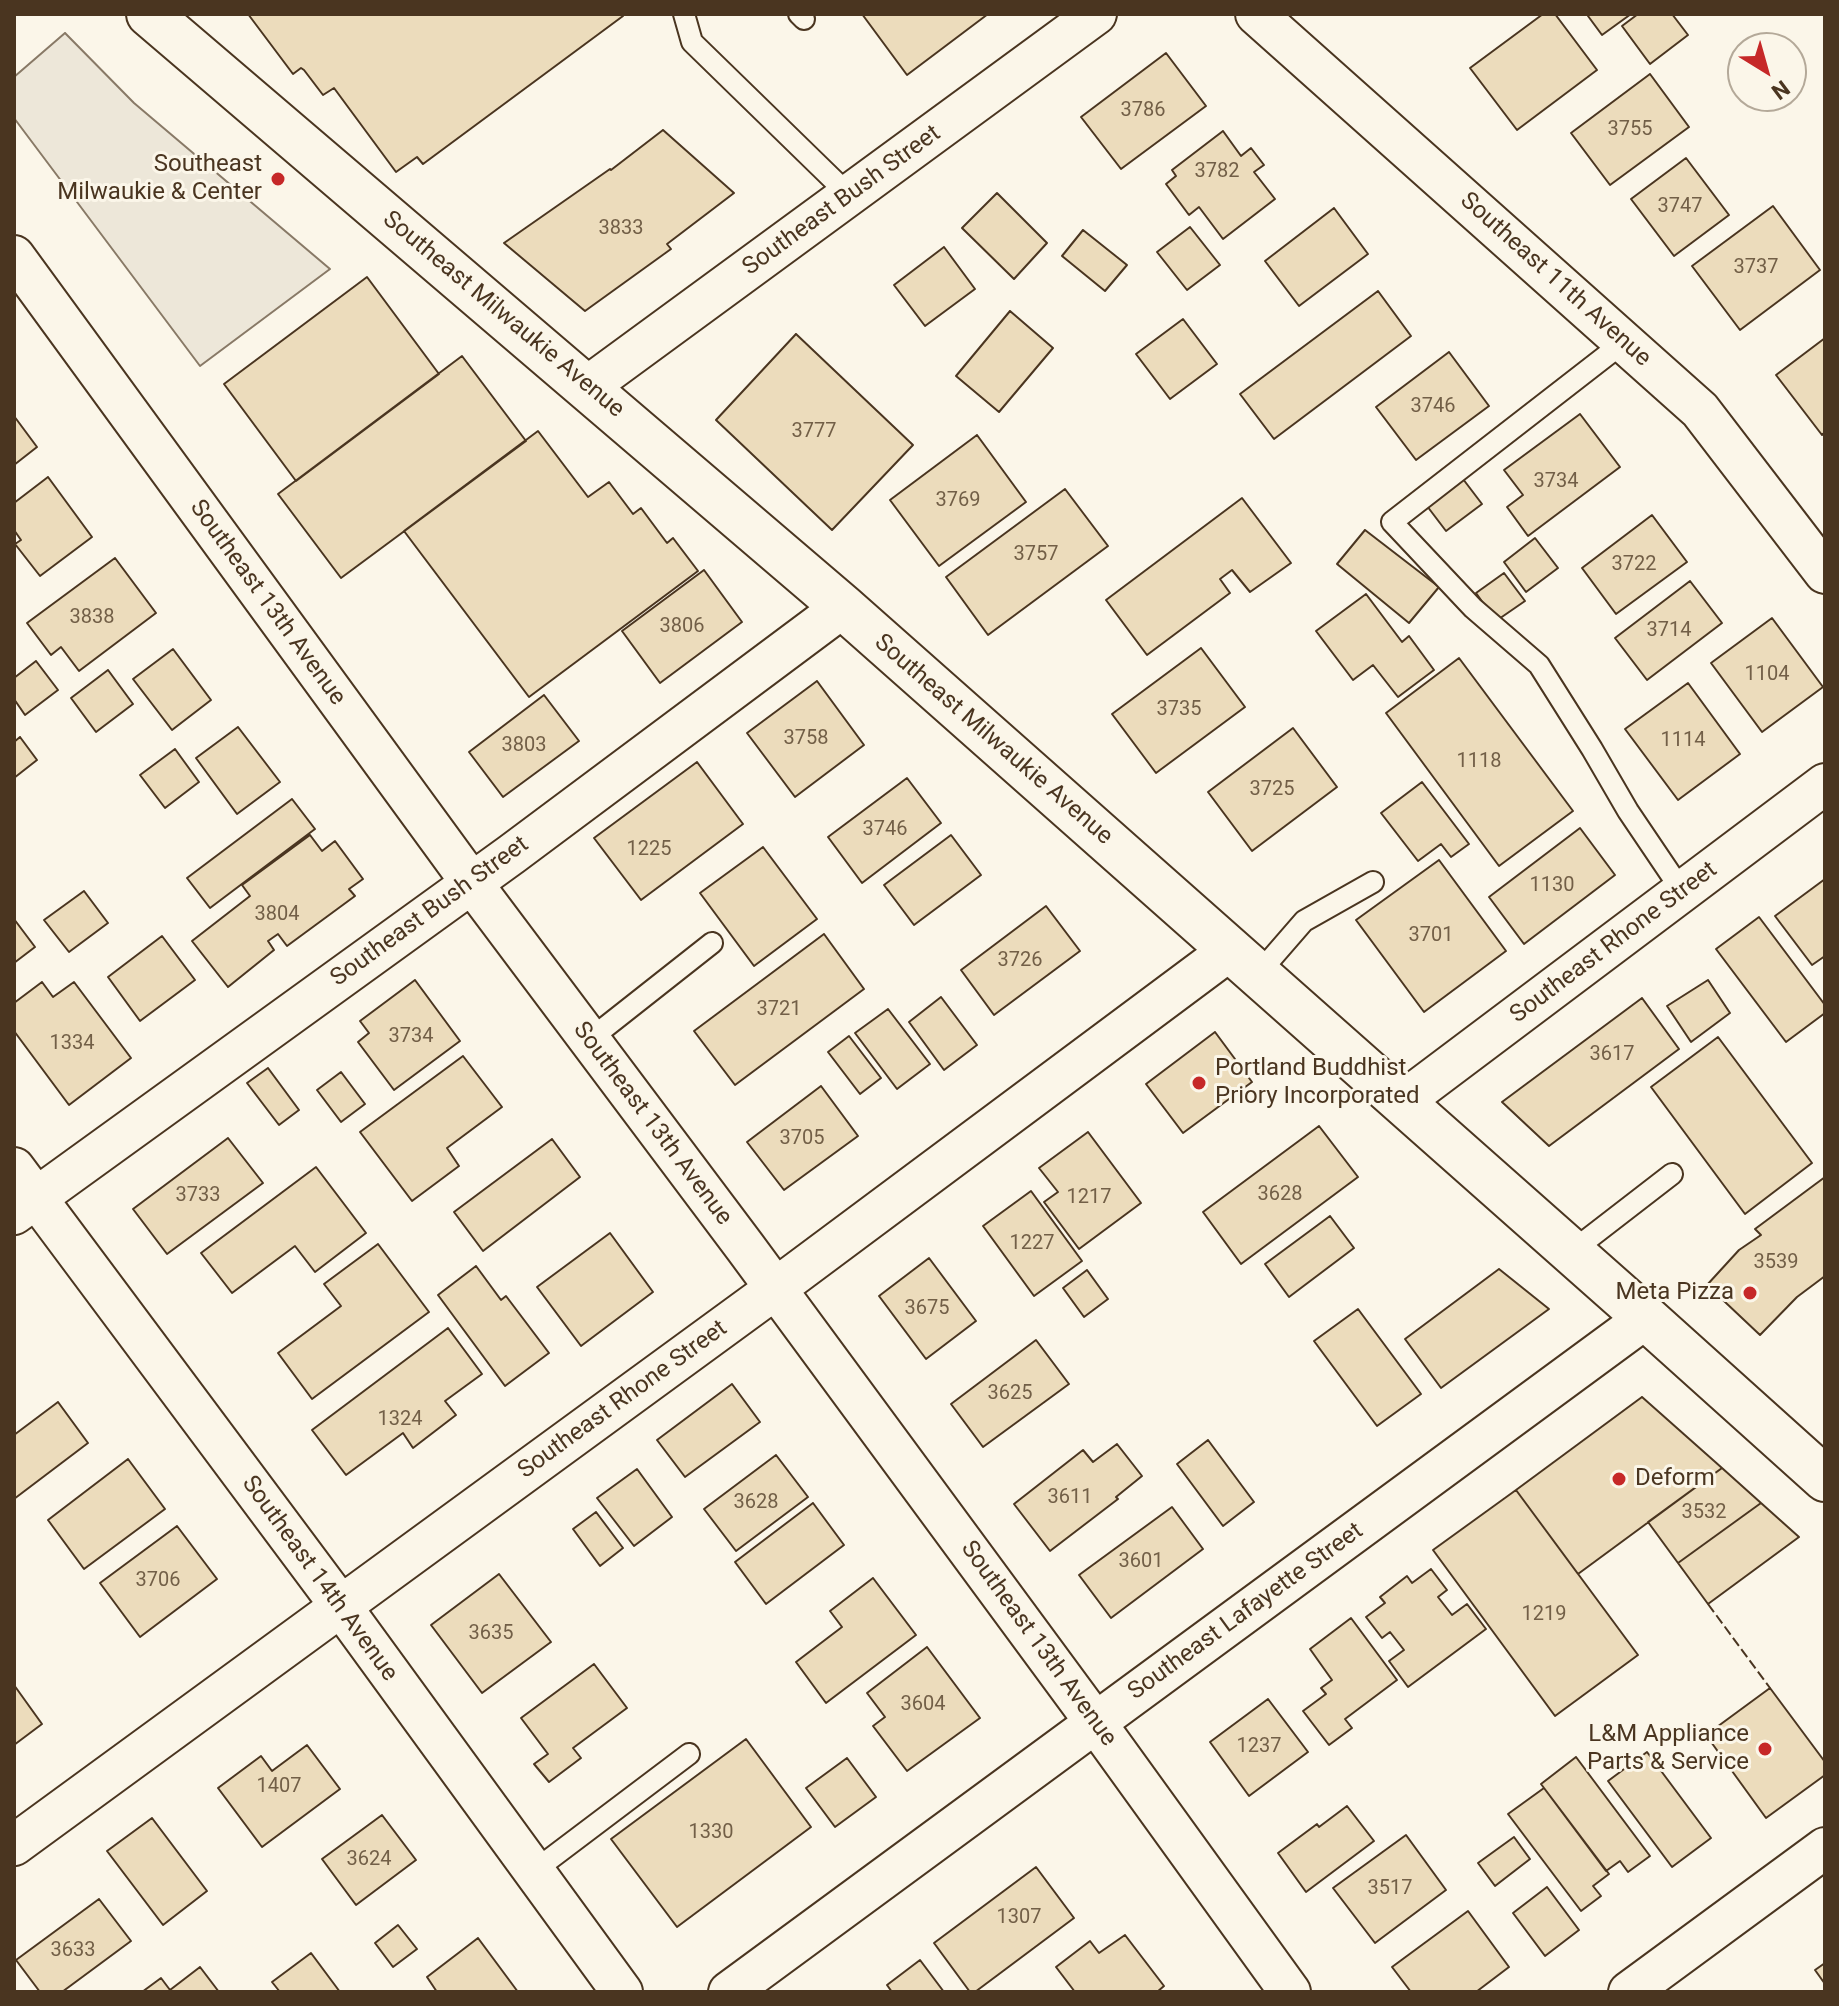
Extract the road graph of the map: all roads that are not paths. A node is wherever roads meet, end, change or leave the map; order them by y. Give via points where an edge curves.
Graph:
1 (149, 14) edge
2 (684, 14) edge
3 (1096, 14) edge
4 (1256, 14) edge
5 (850, 196) junction
6 (14, 256) edge
7 (1624, 342) junction
8 (587, 387) junction
9 (1825, 573) edge
10 (843, 607) junction
11 (1825, 784) edge
12 (471, 882) junction
13 (1373, 882) dead end
14 (1682, 891) junction
15 (712, 943) dead end
16 (1244, 962) junction
17 (589, 1040) junction
18 (1402, 1102) junction
19 (1672, 1174) dead end
20 (21, 1193) edge
21 (1571, 1252) junction
22 (775, 1289) junction
23 (1646, 1318) junction
24 (1825, 1479) edge
25 (340, 1605) junction
26 (1095, 1722) junction
27 (689, 1754) dead end
28 (14, 1845) edge
29 (1825, 1848) edge
30 (534, 1871) junction
31 (622, 1992) edge
32 (729, 1992) edge
33 (1290, 1992) edge
34 (1629, 1992) edge

1 - 8 main road, Southeast Milwaukie Avenue
2 - 5 lane via 692,42
3 - 5 street, Southeast Bush Street
4 - 7 street, Southeast 11th Avenue
5 - 8 street, Southeast Bush Street
6 - 12 street, Southeast 13th Avenue
7 - 9 street, Southeast 11th Avenue via 1700,410
7 - 14 lane via 1392,522 1473,608 1539,665
8 - 10 main road, Southeast Milwaukie Avenue
10 - 12 street, Southeast Bush Street
10 - 16 main road, Southeast Milwaukie Avenue
11 - 14 street, Southeast Rhone Street
12 - 17 street, Southeast 13th Avenue
12 - 20 street, Southeast Bush Street
13 - 16 lane
14 - 18 street, Southeast Rhone Street
15 - 17 lane
16 - 18 main road, Southeast Milwaukie Avenue
16 - 22 street, Southeast Rhone Street
17 - 22 street, Southeast 13th Avenue
18 - 21 main road, Southeast Milwaukie Avenue
19 - 21 lane
20 - 25 street, Southeast 14th Avenue
21 - 23 main road, Southeast Milwaukie Avenue
22 - 25 street, Southeast Rhone Street
22 - 26 street, Southeast 13th Avenue
23 - 24 main road, Southeast Milwaukie Avenue
23 - 26 street, Southeast Lafayette Street
25 - 28 street, Southeast Rhone Street
25 - 30 street, Southeast 14th Avenue
26 - 32 street, Southeast Lafayette Street
26 - 33 street, Southeast 13th Avenue
27 - 30 lane
29 - 34 street
30 - 31 street, Southeast 14th Avenue

